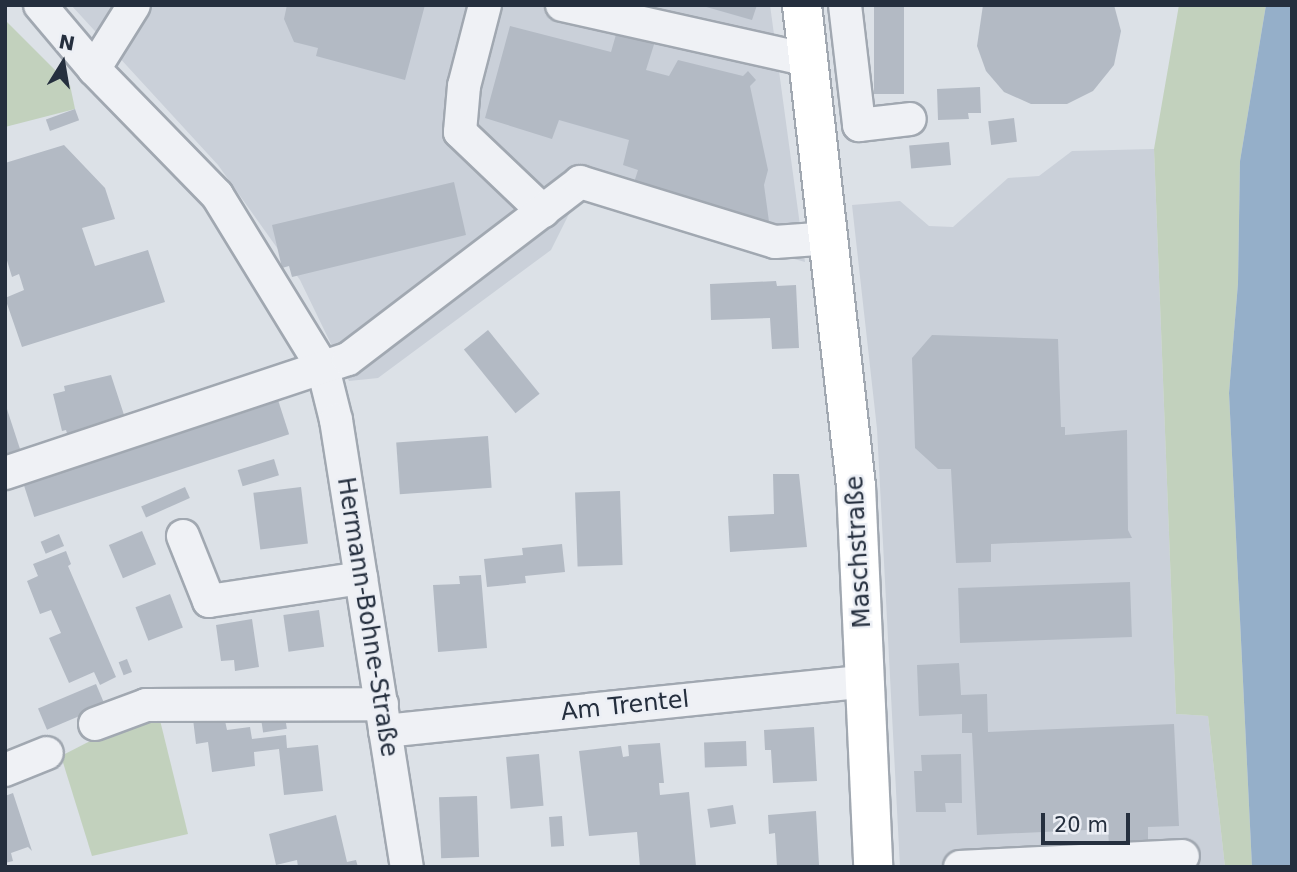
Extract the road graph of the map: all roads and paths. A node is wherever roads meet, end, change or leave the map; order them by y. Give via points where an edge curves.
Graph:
1 (40, 5) edge
2 (134, 5) edge
3 (485, 5) edge
4 (562, 5) edge
5 (802, 5) edge
6 (845, 5) edge
7 (647, 14) edge
8 (808, 60) junction
9 (94, 69) junction
10 (910, 119) dead end
11 (543, 211) junction
12 (831, 238) junction
13 (323, 368) junction
14 (5, 473) edge
15 (183, 536) dead end
16 (361, 578) junction
17 (865, 681) junction
18 (384, 717) junction
19 (95, 724) dead end
20 (47, 753) dead end
21 (5, 770) edge
22 (1183, 856) dead end
23 (407, 867) edge
24 (873, 867) edge
25 (960, 867) edge

1 - 9 street, Hermann-Bohne-Straße
2 - 9 street
3 - 11 street via 464,86 460,132
4 - 7 street
5 - 8 main road, Maschstraße
6 - 10 street via 859,125
7 - 8 street
8 - 12 main road, Maschstraße
9 - 13 street, Hermann-Bohne-Straße via 217,195
11 - 12 street via 580,182 775,242
11 - 13 street via 348,359
12 - 17 main road, Maschstraße via 856,486
13 - 14 street
13 - 16 street, Hermann-Bohne-Straße via 337,420
15 - 16 street via 209,601
16 - 18 street, Hermann-Bohne-Straße
17 - 18 street, Am Trentel via 758,685
17 - 24 main road, Maschstraße
18 - 19 street, Am Trentel via 146,705
18 - 23 street, Hermann-Bohne-Straße
20 - 21 street
22 - 25 street

